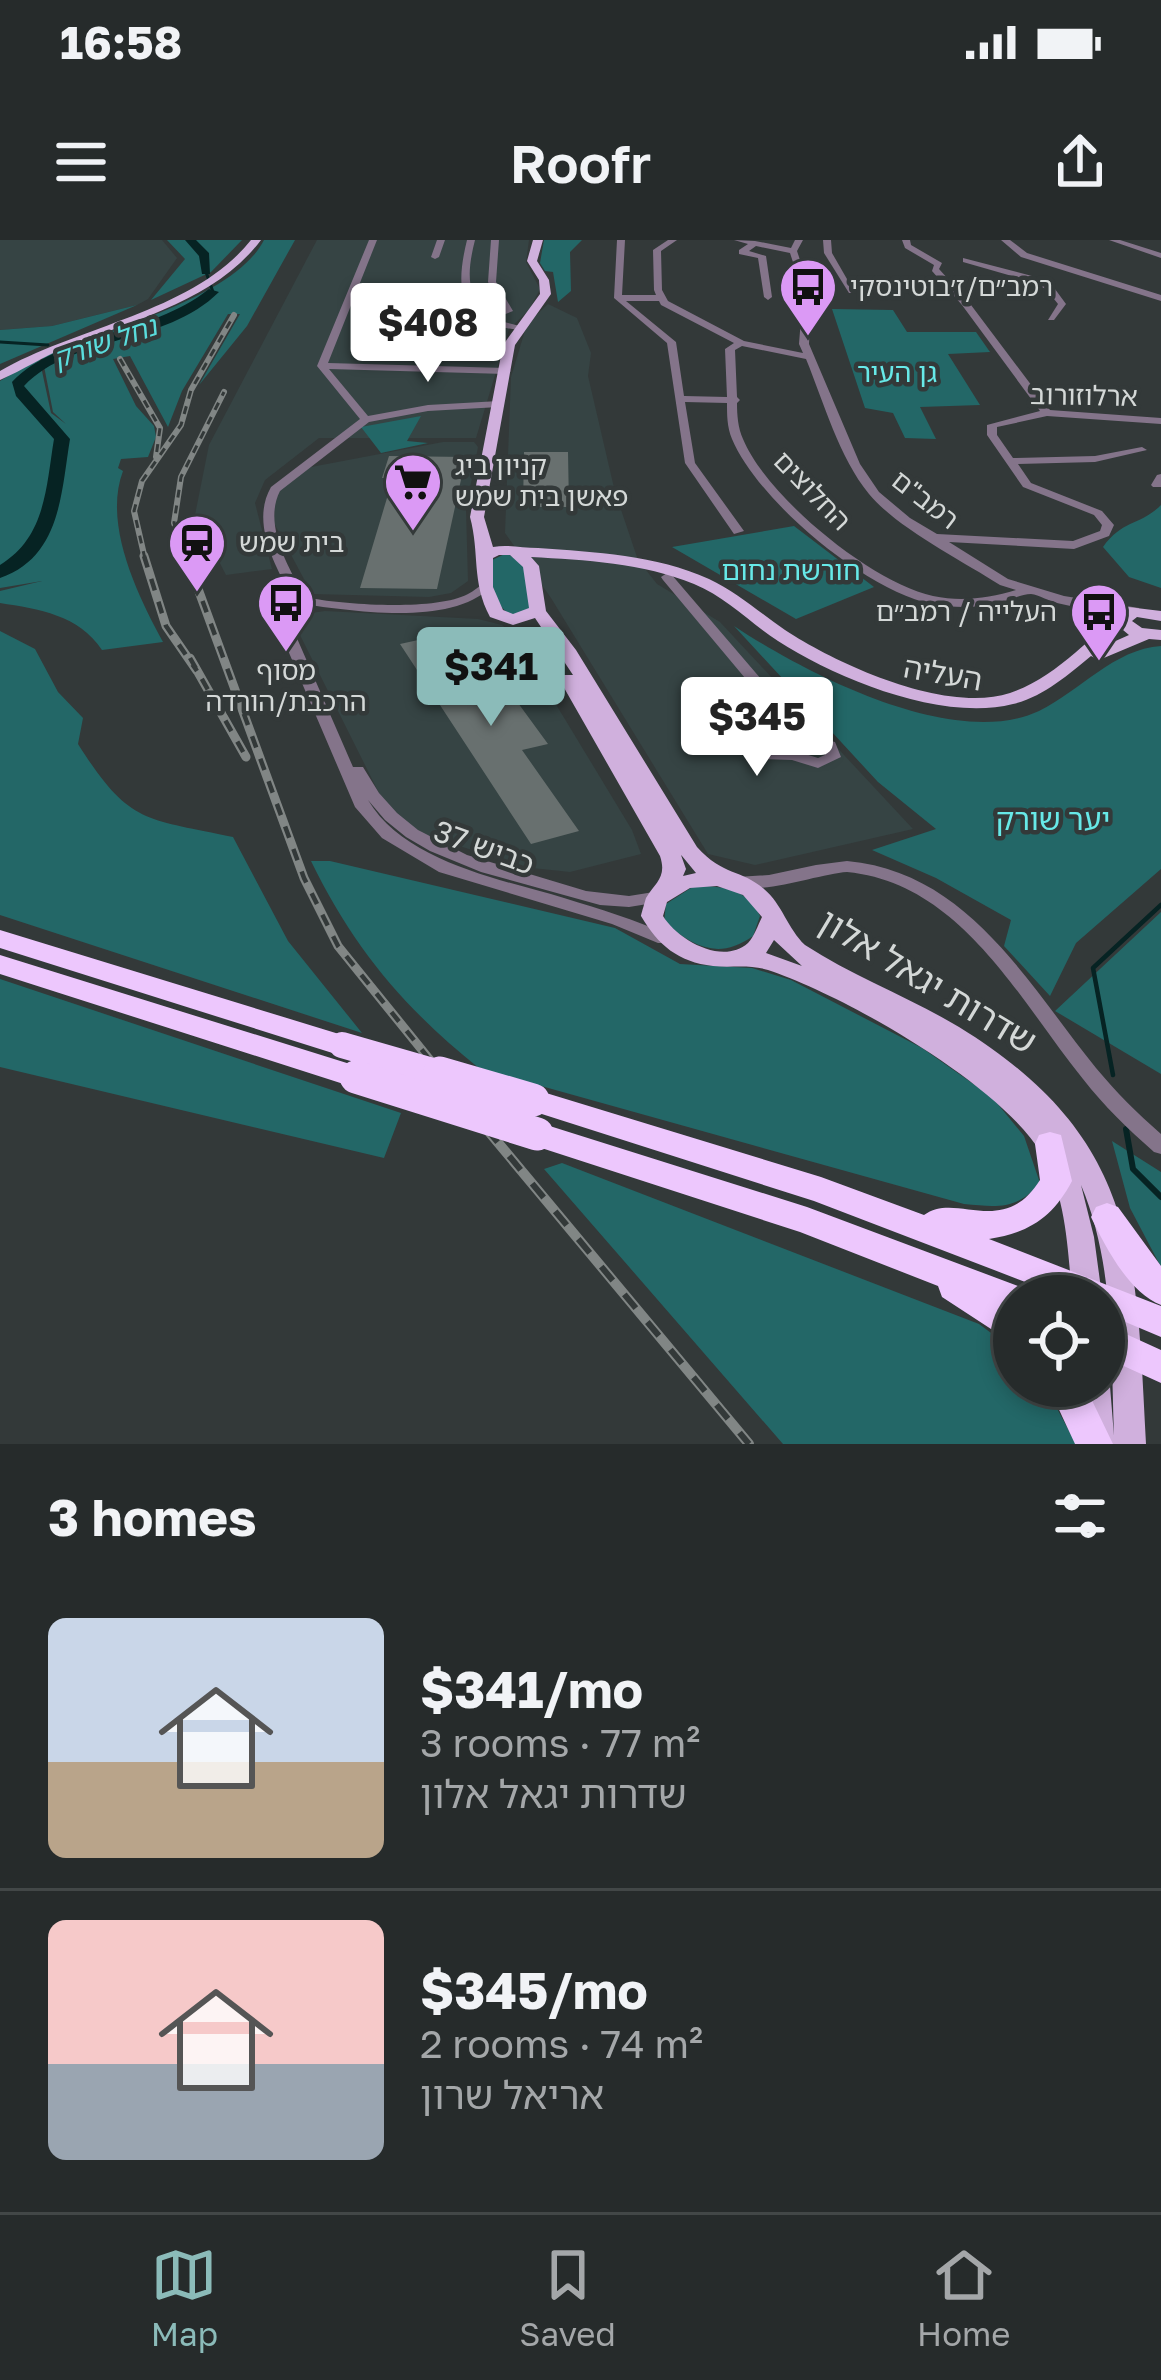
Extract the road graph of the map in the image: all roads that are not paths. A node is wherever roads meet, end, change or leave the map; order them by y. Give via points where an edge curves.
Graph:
1 (256, 240) edge
2 (373, 240) edge
3 (441, 240) edge
4 (471, 240) edge
5 (496, 240) edge
6 (538, 240) edge
7 (621, 240) edge
8 (673, 240) edge
9 (827, 240) edge
10 (906, 240) edge
11 (1005, 240) edge
12 (1113, 240) edge
13 (747, 241) edge
14 (796, 245) edge
15 (243, 249) edge
16 (1016, 251) junction
17 (435, 256) dead end
18 (1161, 256) edge
19 (967, 260) junction
20 (939, 265) junction
21 (852, 291) dead end
22 (768, 297) dead end
23 (618, 298) junction
24 (660, 298) junction
25 (1161, 298) edge
26 (164, 300) junction
27 (1051, 318) dead end
28 (483, 319) junction
29 (517, 328) junction
30 (741, 343) junction
31 (809, 357) junction
32 (0, 366) edge
33 (322, 366) junction
34 (506, 371) junction
35 (0, 376) edge
36 (678, 399) junction
37 (735, 400) junction
38 (499, 404) junction
39 (1047, 413) junction
40 (366, 420) junction
41 (1161, 422) edge
42 (1142, 450) dead end
43 (1010, 461) junction
44 (487, 468) junction
45 (738, 531) dead end
46 (937, 538) junction
47 (511, 550) junction
48 (484, 557) junction
49 (284, 560) junction
50 (533, 574) junction
51 (679, 585) junction
52 (485, 587) junction
53 (1026, 591) junction
54 (1161, 599) edge
55 (294, 607) junction
56 (538, 611) junction
57 (1136, 616) edge
58 (505, 617) junction
59 (1152, 635) edge
60 (805, 740) junction
61 (736, 745) dead end
62 (794, 755) junction
63 (794, 874) junction
64 (730, 882) junction
65 (664, 894) junction
66 (771, 917) junction
67 (0, 939) edge
68 (664, 939) junction
69 (731, 957) junction
70 (0, 964) edge
71 (1050, 1144) junction
72 (1161, 1146) edge
73 (860, 1204) junction
74 (1108, 1217) junction
75 (889, 1250) junction
76 (1044, 1275) edge
77 (1094, 1275) edge
78 (1103, 1275) edge
79 (1161, 1290) edge
80 (993, 1292) edge
81 (1125, 1307) edge
82 (993, 1315) edge
83 (1161, 1322) edge
84 (1125, 1350) edge
85 (1161, 1366) edge
86 (1077, 1407) edge
87 (1095, 1407) edge
88 (1124, 1407) edge
89 (1096, 1444) edge
90 (1130, 1444) edge

1 - 15 main road
2 - 33 street
3 - 17 street
4 - 28 street via 462,280
5 - 28 street via 492,282 508,311
6 - 29 main road via 532,260 546,284 544,301
7 - 23 street
8 - 24 street via 657,250
9 - 21 street
10 - 20 street
11 - 16 street
12 - 18 street
13 - 14 street
13 - 22 street via 742,252 762,256
14 - 31 street, רמב"ם via 808,293
15 - 26 main road via 211,282
16 - 19 street
16 - 25 street
19 - 20 street
19 - 27 street via 1049,287 1061,304
20 - 39 street
23 - 24 street
23 - 36 street via 671,342
24 - 30 street
26 - 32 main road
26 - 35 main road
28 - 29 street
29 - 34 main road
30 - 31 street
30 - 37 street, החלוצים via 730,349
31 - 46 street, רמב"ם via 862,477
33 - 34 street
33 - 40 street
34 - 38 main road
36 - 37 street
36 - 45 street via 690,463
37 - 53 street, החלוצים via 736,436 760,475 870,576 947,604
38 - 40 street
38 - 44 main road
39 - 41 street, ארלוזורוב
39 - 43 street, ארלוזורוב via 992,425
40 - 49 street via 269,496 266,521
42 - 43 street
43 - 46 street via 1036,490 1097,513 1105,533 1074,545
44 - 47 main road via 487,523
44 - 48 main road via 477,517
46 - 53 street, רמב"ם
47 - 48 main road
47 - 50 main road via 526,557
47 - 57 main road, העליה via 581,554 684,575 826,660 955,700 1024,694
48 - 52 main road
49 - 55 street
49 - 55 street
50 - 51 main road, העליה via 571,560
50 - 56 main road
51 - 59 main road, העליה via 875,688 959,710 1018,704 1108,648
51 - 60 street
52 - 55 street via 449,605
52 - 58 main road
53 - 57 street, רמב"ם
54 - 57 main road, העליה
55 - 58 street
55 - 65 street, כביש 37 via 294,629 362,778 404,828 456,858 609,903
55 - 68 street, כביש 37 via 363,807 388,834 445,868
56 - 58 main road
56 - 64 main road via 692,855
57 - 59 main road
58 - 65 main road via 542,635 667,848 674,869
60 - 62 street
60 - 62 street via 825,742 833,757 818,764
61 - 62 street
63 - 64 street
63 - 66 street via 775,891
63 - 72 street via 839,866 883,872 953,908 1122,1112
64 - 65 main road via 696,879
64 - 66 main road via 757,895
65 - 68 main road via 653,914
66 - 69 main road via 761,944
66 - 74 main road, שדרות יגאל אלון via 805,957 1019,1078 1069,1130
67 - 73 highway, bridge
68 - 69 main road via 689,954
69 - 71 main road, שדרות יגאל אלון via 776,963 928,1041 1000,1088
70 - 75 highway, bridge
71 - 73 highway via 1056,1181 1040,1208 1021,1219 960,1226
71 - 77 main road, שדרות יגאל אלון
73 - 76 highway
74 - 78 main road, שדרות יגאל אלון
74 - 79 highway
75 - 80 highway
75 - 82 highway
81 - 83 highway
84 - 85 highway
86 - 89 highway
87 - 89 main road
88 - 90 main road

